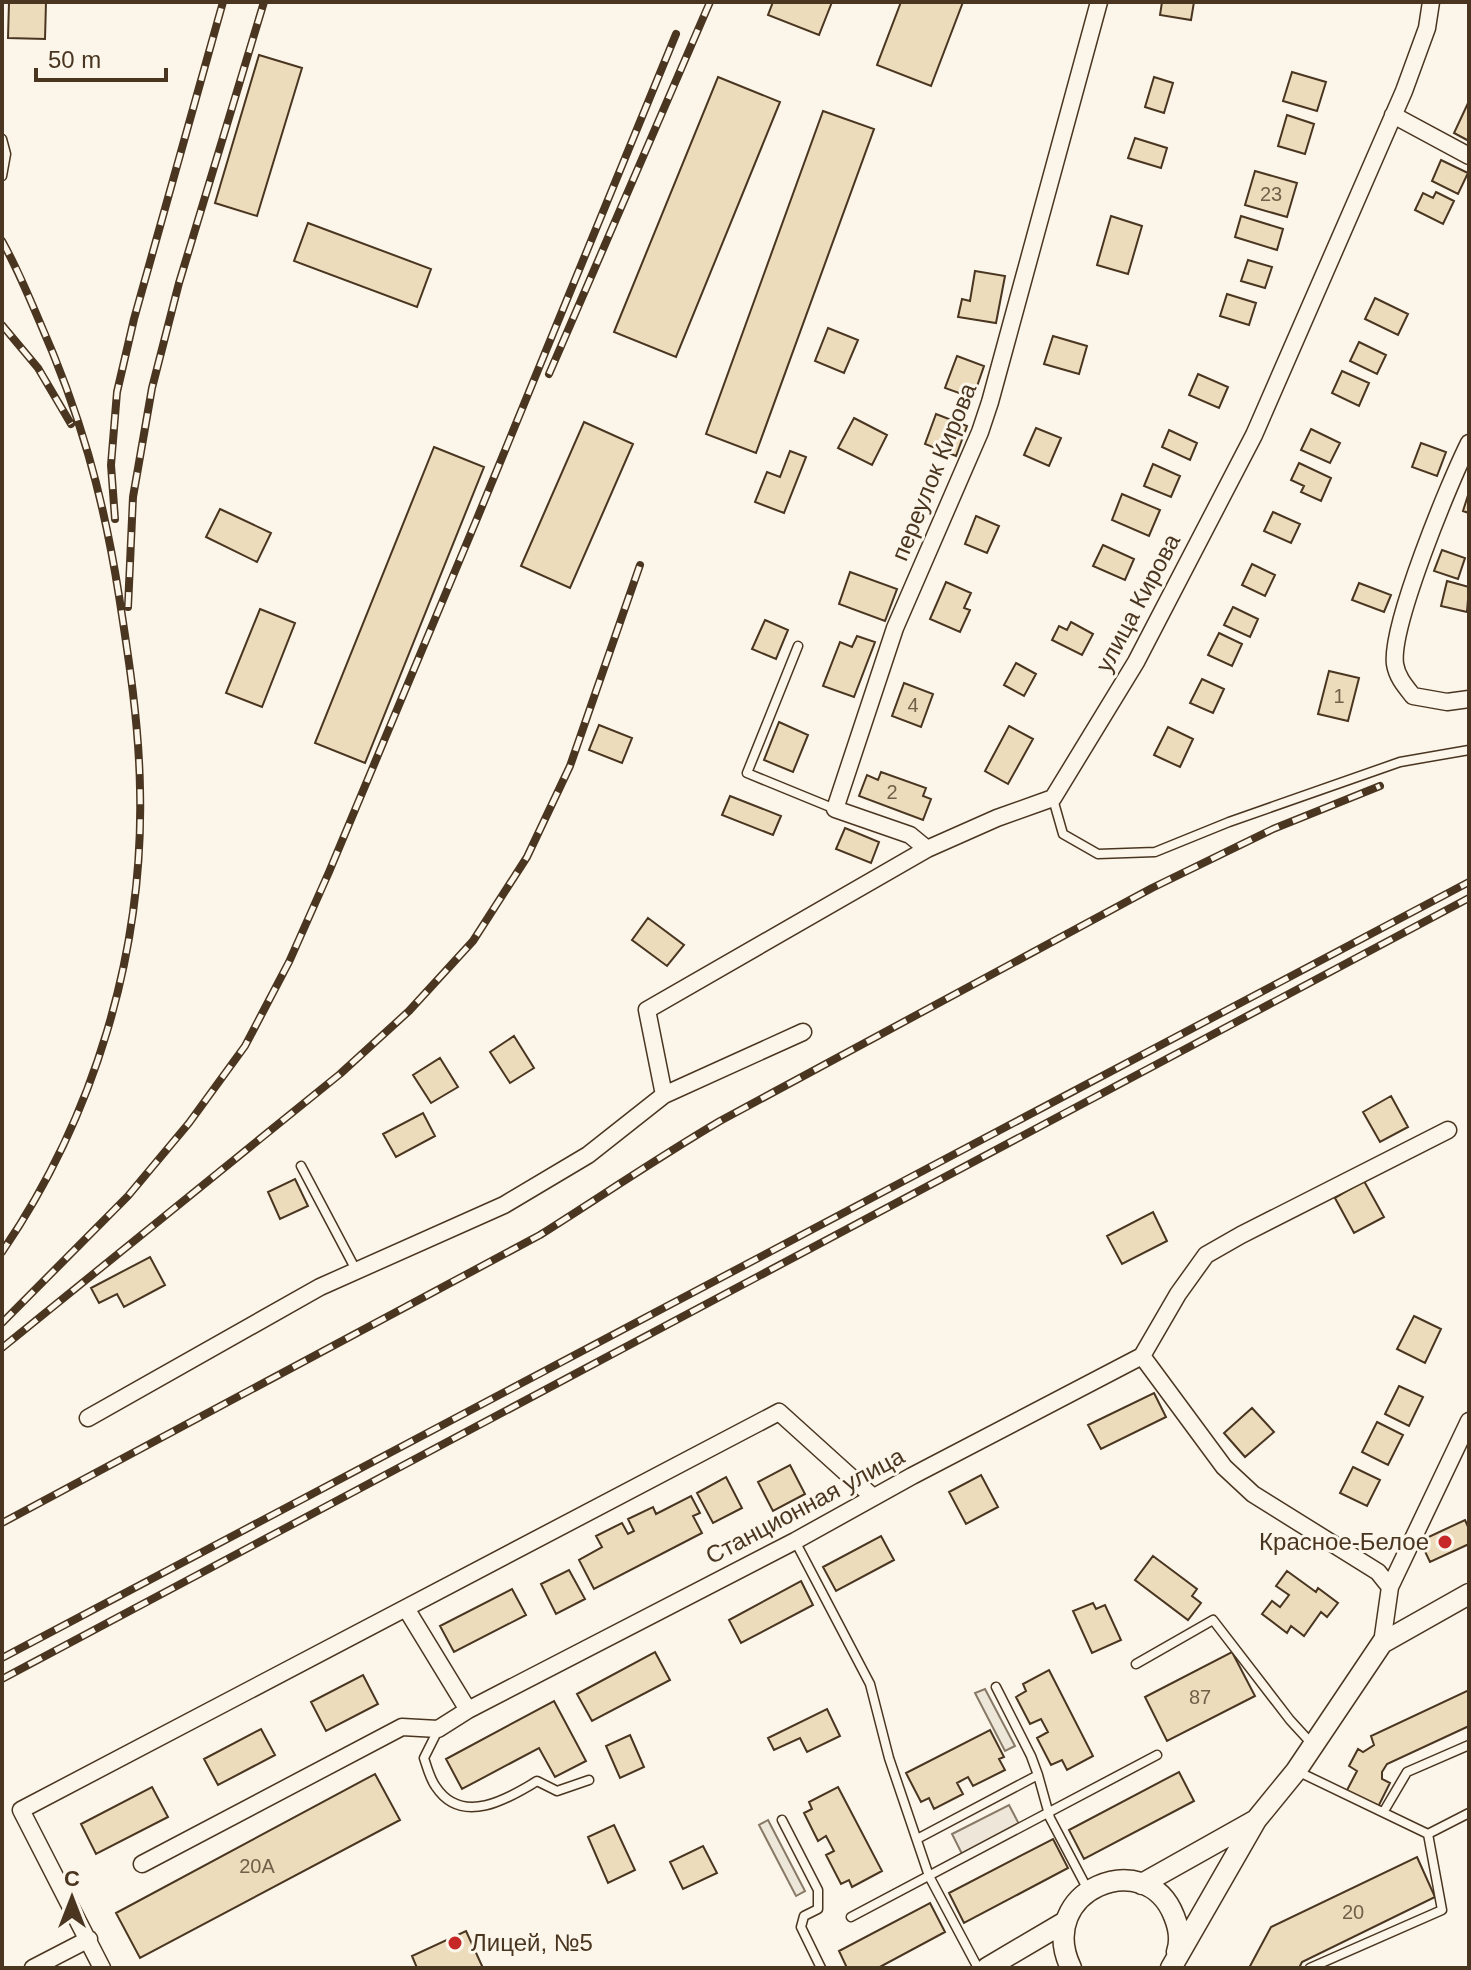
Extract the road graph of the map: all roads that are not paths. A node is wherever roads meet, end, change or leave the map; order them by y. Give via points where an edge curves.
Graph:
1 (1099, 2) edge
2 (1431, 2) edge
3 (1393, 115) junction
4 (2, 139) edge
5 (1469, 156) edge
6 (2, 176) edge
7 (1469, 443) edge
8 (798, 646) dead end
9 (1469, 699) edge
10 (1469, 750) edge
11 (1053, 798) junction
12 (835, 809) junction
13 (927, 849) junction
14 (803, 1032) dead end
15 (664, 1095) junction
16 (1448, 1130) dead end
17 (301, 1166) dead end
18 (356, 1270) junction
19 (1142, 1356) junction
20 (88, 1418) dead end
21 (1469, 1421) edge
22 (873, 1497) junction
23 (795, 1541) junction
24 (1390, 1587) junction
25 (1469, 1594) edge
26 (407, 1610) junction
27 (1382, 1643) junction
28 (1136, 1664) dead end
29 (996, 1687) dead end
30 (468, 1710) junction
31 (438, 1729) junction
32 (1313, 1744) junction
33 (1469, 1745) edge
34 (1157, 1755) dead end
35 (1296, 1771) junction
36 (1038, 1775) junction
37 (589, 1780) dead end
38 (1384, 1811) junction
39 (1048, 1813) junction
40 (1469, 1813) edge
41 (782, 1820) dead end
42 (1256, 1820) junction
43 (1428, 1834) junction
44 (917, 1839) junction
45 (142, 1864) dead end
46 (929, 1876) junction
47 (1142, 1884) junction
48 (1088, 1890) junction
49 (851, 1917) dead end
50 (1065, 1922) junction
51 (89, 1939) junction
52 (1172, 1966) edge
53 (33, 1968) edge
54 (102, 1968) edge
55 (821, 1968) edge
56 (978, 1968) edge
57 (987, 1968) edge
58 (1071, 1968) edge
59 (1310, 1968) edge

1 - 12 street, переулок Кирова via 990,402 895,628
2 - 3 street, улица Кирова via 1427,28
3 - 5 street
3 - 11 street, улица Кирова via 1254,435 1136,662
4 - 6 lane
7 - 9 street via 1403,617 1395,661 1399,678 1413,696 1447,702
8 - 12 lane via 747,773
10 - 11 lane via 1400,762 1155,852 1098,854 1063,834
11 - 13 street
12 - 13 street via 910,835
13 - 15 street via 647,1010
14 - 15 street
15 - 18 street via 588,1155 504,1205
16 - 19 street via 1206,1255
17 - 18 lane
18 - 20 street
19 - 22 street, Станционная улица
19 - 24 street via 1224,1467 1253,1494 1378,1572
21 - 24 street
22 - 23 street, Станционная улица
22 - 26 street via 779,1412
23 - 30 street, Станционная улица
23 - 44 lane via 870,1684
24 - 27 street
25 - 27 street
26 - 30 street
26 - 51 street via 21,1810
27 - 32 street
28 - 32 lane via 1213,1620
29 - 36 lane
30 - 31 street, Станционная улица
31 - 37 lane via 424,1758 435,1787 463,1807 501,1803 537,1781 557,1791
31 - 45 street via 402,1727
32 - 35 street
33 - 38 lane via 1407,1772
34 - 39 lane
35 - 38 lane
35 - 42 street
36 - 39 lane
36 - 44 lane
38 - 43 lane
39 - 46 lane
39 - 48 lane
40 - 43 lane
41 - 55 lane via 818,1890 818,1909 804,1916 801,1927
42 - 47 street
42 - 52 street
43 - 59 lane via 1442,1910
44 - 46 lane
46 - 49 lane
46 - 56 lane
47 - 48 street via 1105,1882
47 - 52 street via 1171,1908 1178,1926
48 - 50 street
50 - 57 street
50 - 58 street
51 - 53 street
51 - 54 street

